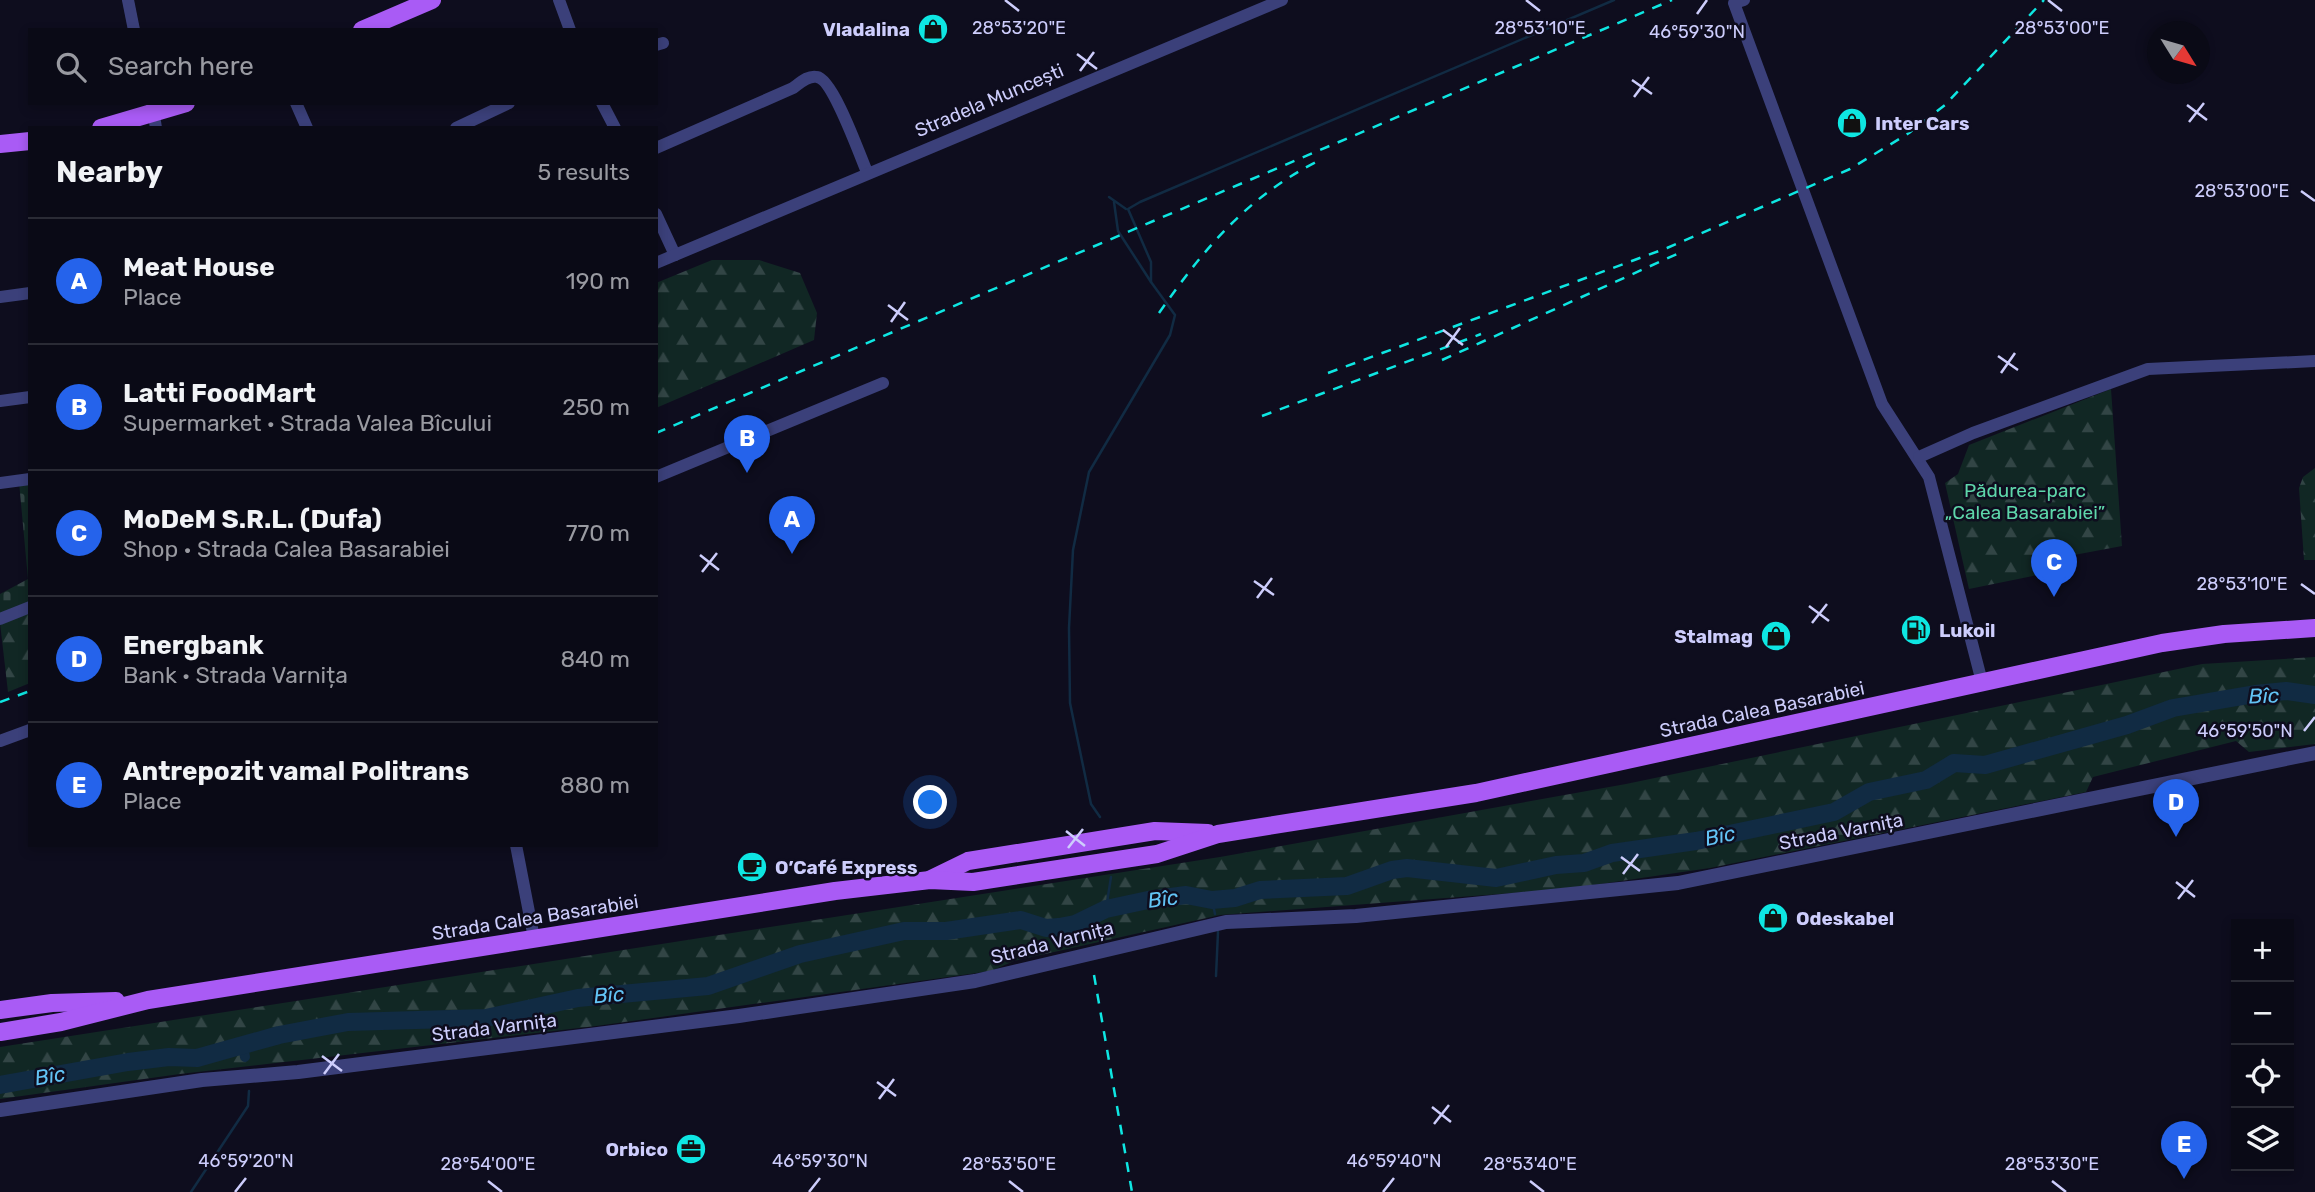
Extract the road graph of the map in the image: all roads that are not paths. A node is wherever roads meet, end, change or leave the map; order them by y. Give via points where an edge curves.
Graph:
1 (432, 0) edge
2 (559, 0) edge
3 (1282, 0) edge
4 (1744, 0) edge
5 (126, 1) edge
6 (133, 28) edge
7 (367, 28) edge
8 (569, 28) edge
9 (181, 105) edge
10 (297, 105) edge
11 (505, 105) edge
12 (603, 105) edge
13 (154, 115) edge
14 (109, 126) edge
15 (306, 126) edge
16 (460, 126) edge
17 (614, 126) edge
18 (28, 141) edge
19 (0, 144) edge
20 (658, 147) edge
21 (867, 172) junction
22 (658, 219) edge
23 (675, 255) junction
24 (658, 262) edge
25 (28, 293) edge
26 (0, 297) edge
27 (2315, 361) edge
28 (883, 383) dead end
29 (28, 397) edge
30 (0, 401) edge
31 (1919, 457) junction
32 (658, 476) edge
33 (28, 479) edge
34 (0, 483) edge
35 (28, 608) edge
36 (0, 619) edge
37 (2315, 628) edge
38 (1982, 682) junction
39 (28, 731) edge
40 (0, 741) edge
41 (2315, 753) edge
42 (1155, 831) junction
43 (1218, 834) junction
44 (516, 847) edge
45 (1157, 854) junction
46 (1012, 855) junction
47 (1013, 876) junction
48 (930, 880) junction
49 (534, 938) junction
50 (148, 1000) junction
51 (0, 1010) edge
52 (0, 1032) edge
53 (0, 1110) edge

1 - 7 main road
2 - 8 street
3 - 21 street, Stradela Muncești
4 - 31 street via 1734,3 1882,404
5 - 6 street
9 - 13 main road
10 - 15 street
11 - 16 street
12 - 17 street
13 - 14 main road
18 - 19 main road
20 - 21 street via 808,78 820,77
21 - 23 street, Stradela Muncești
22 - 23 street
23 - 24 street, Stradela Muncești
25 - 26 street
27 - 31 street via 2148,369
28 - 32 street
29 - 30 street
31 - 38 street via 1936,498
33 - 34 street
35 - 36 street
37 - 38 main road, Strada Calea Basarabiei via 2162,643
38 - 43 main road, Strada Calea Basarabiei via 1476,793
39 - 40 street
41 - 53 street, Strada Varnița via 1678,883 1356,916 1226,922 975,981 739,1016 202,1080
42 - 43 main road, Strada Calea Basarabiei
42 - 45 main road
42 - 46 main road, Strada Calea Basarabiei
43 - 45 main road, Strada Calea Basarabiei
44 - 49 street
45 - 47 main road, Strada Calea Basarabiei
46 - 47 main road via 1007,864
46 - 48 main road, Strada Calea Basarabiei via 968,861
47 - 48 main road, Strada Calea Basarabiei via 973,882
48 - 49 main road, Strada Calea Basarabiei
49 - 50 main road, Strada Calea Basarabiei
50 - 51 main road, Strada Calea Basarabiei
50 - 52 main road, Strada Calea Basarabiei

